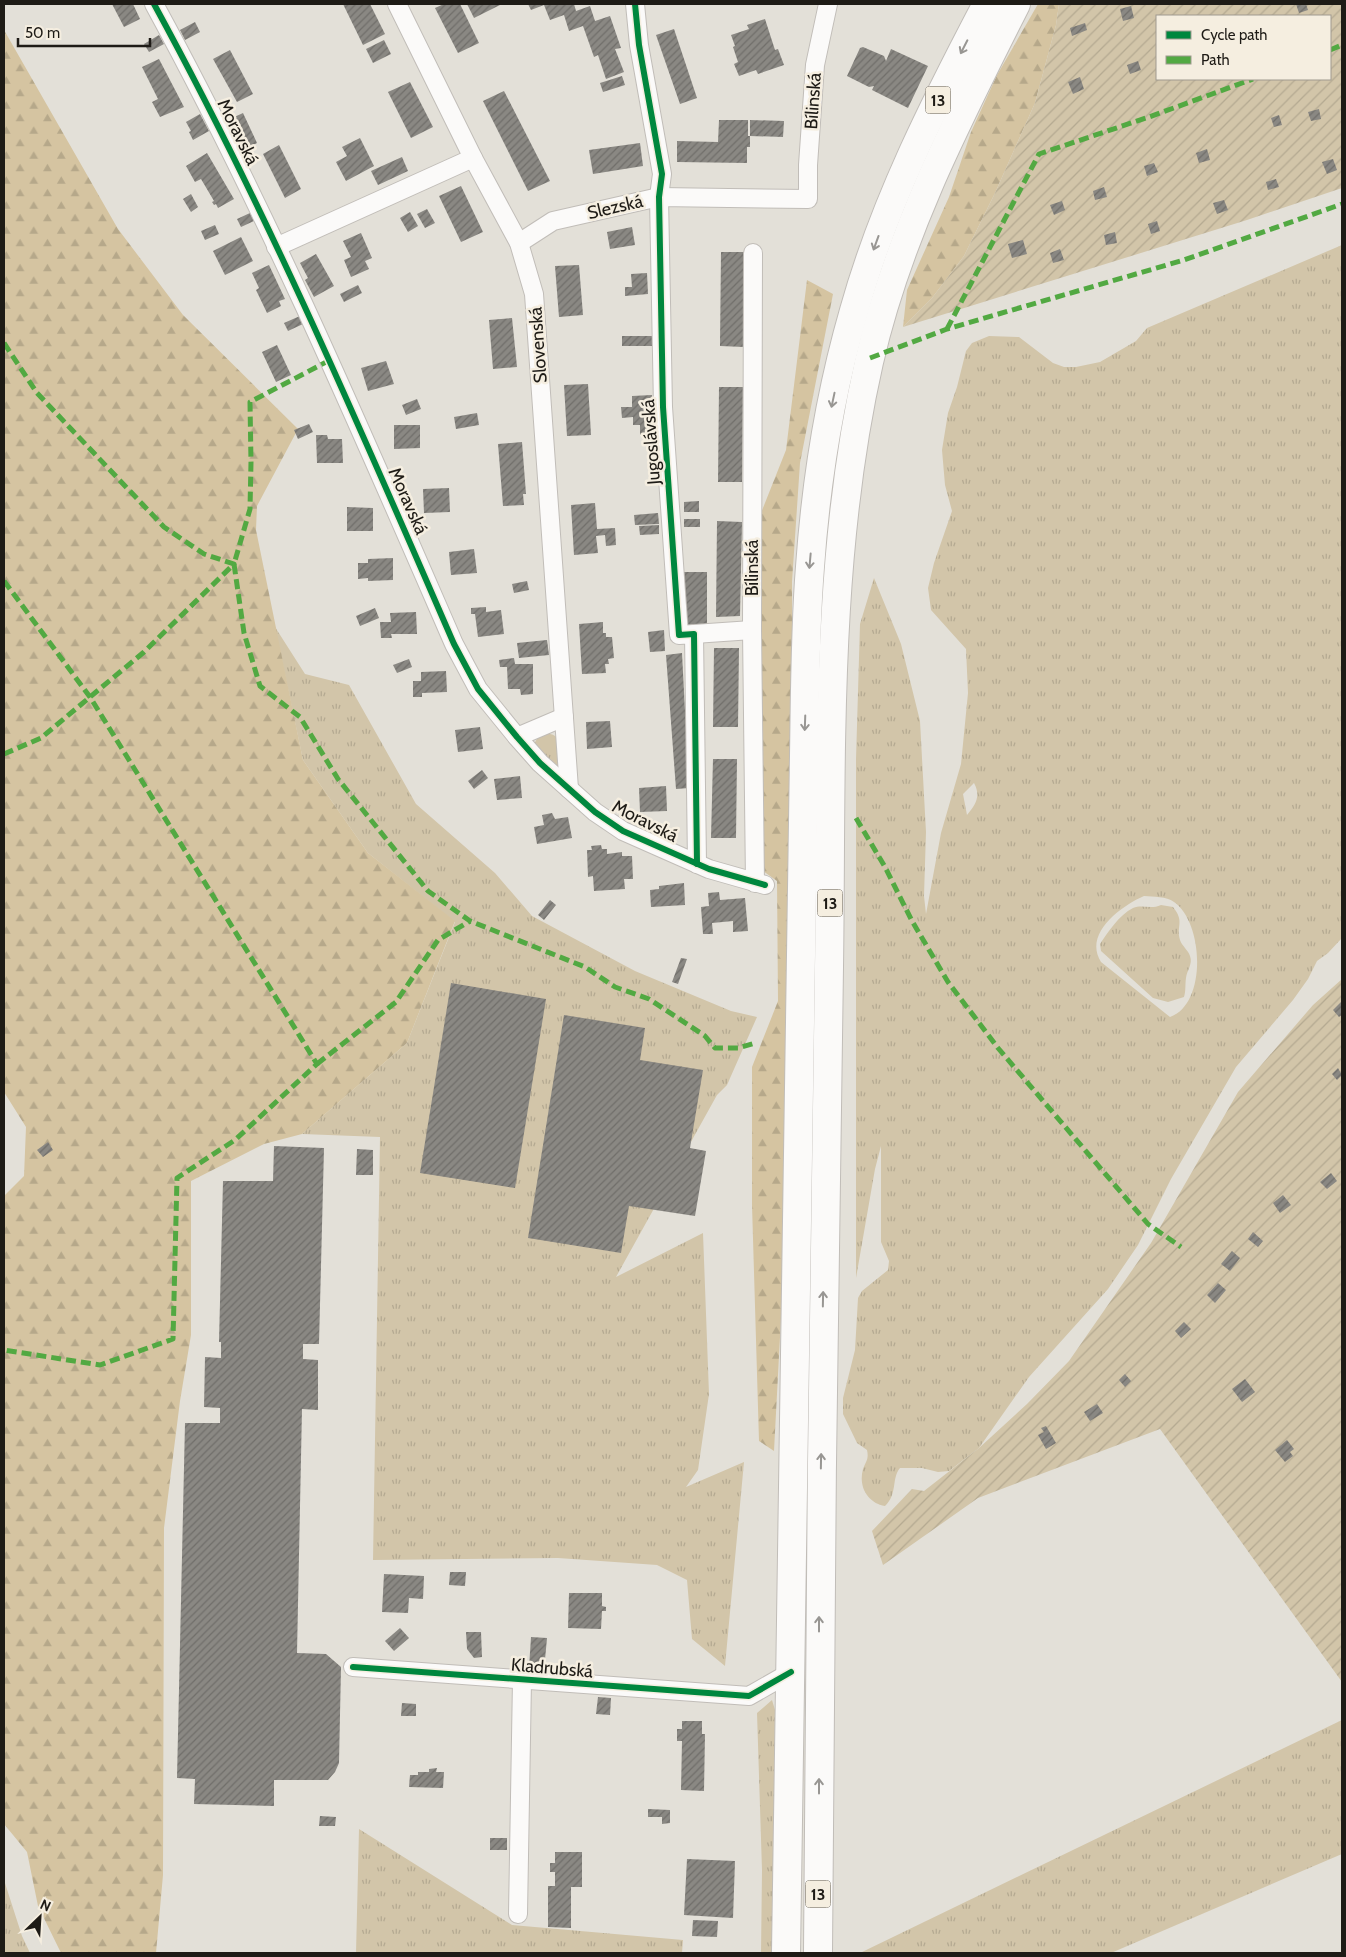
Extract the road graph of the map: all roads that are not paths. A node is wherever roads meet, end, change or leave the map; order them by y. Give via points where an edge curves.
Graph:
1 (154, 4) edge
2 (397, 4) edge
3 (635, 4) edge
4 (828, 4) edge
5 (986, 4) edge
6 (1016, 4) edge
7 (473, 158) junction
8 (658, 197) junction
9 (808, 199) joint
10 (519, 243) junction
11 (276, 247) junction
12 (753, 253) dead end
13 (752, 630) junction
14 (694, 634) junction
15 (564, 717) junction
16 (517, 737) junction
17 (569, 789) junction
18 (697, 864) junction
19 (760, 884) joint
20 (353, 1667) dead end
21 (791, 1672) junction
22 (522, 1680) junction
23 (518, 1914) dead end
24 (786, 1953) edge
25 (818, 1953) edge

1 - 11 street, Moravská via 198,84
2 - 7 street, Slovenská
3 - 8 street, Jugoslávská via 662,174
4 - 9 street, Bílinská via 816,65
5 -> 21 highway, 13 via 918,141 872,253 832,403 815,512 804,756
25 -> 6 highway, 13 via 832,759 837,574 842,517 866,375 894,275 931,177
7 - 10 street, Slovenská
7 - 11 street
8 - 9 street, Slezská
8 - 10 street, Slezská via 553,221
8 - 14 street, Jugoslávská via 663,407 679,635
10 - 15 street, Slovenská via 534,294
11 - 16 street, Moravská via 321,340 454,644 478,689
12 - 13 street, Bílinská
13 - 14 street
13 - 19 street, Bílinská
14 - 18 street
15 - 16 street
15 - 17 street, Slovenská
16 - 17 street, Moravská
17 - 18 street, Moravská via 623,831
18 - 19 street, Moravská
20 - 22 street, Kladrubská
21 - 22 street, Kladrubská via 749,1696
21 - 24 highway, 13
22 - 23 street, Kladrubská

